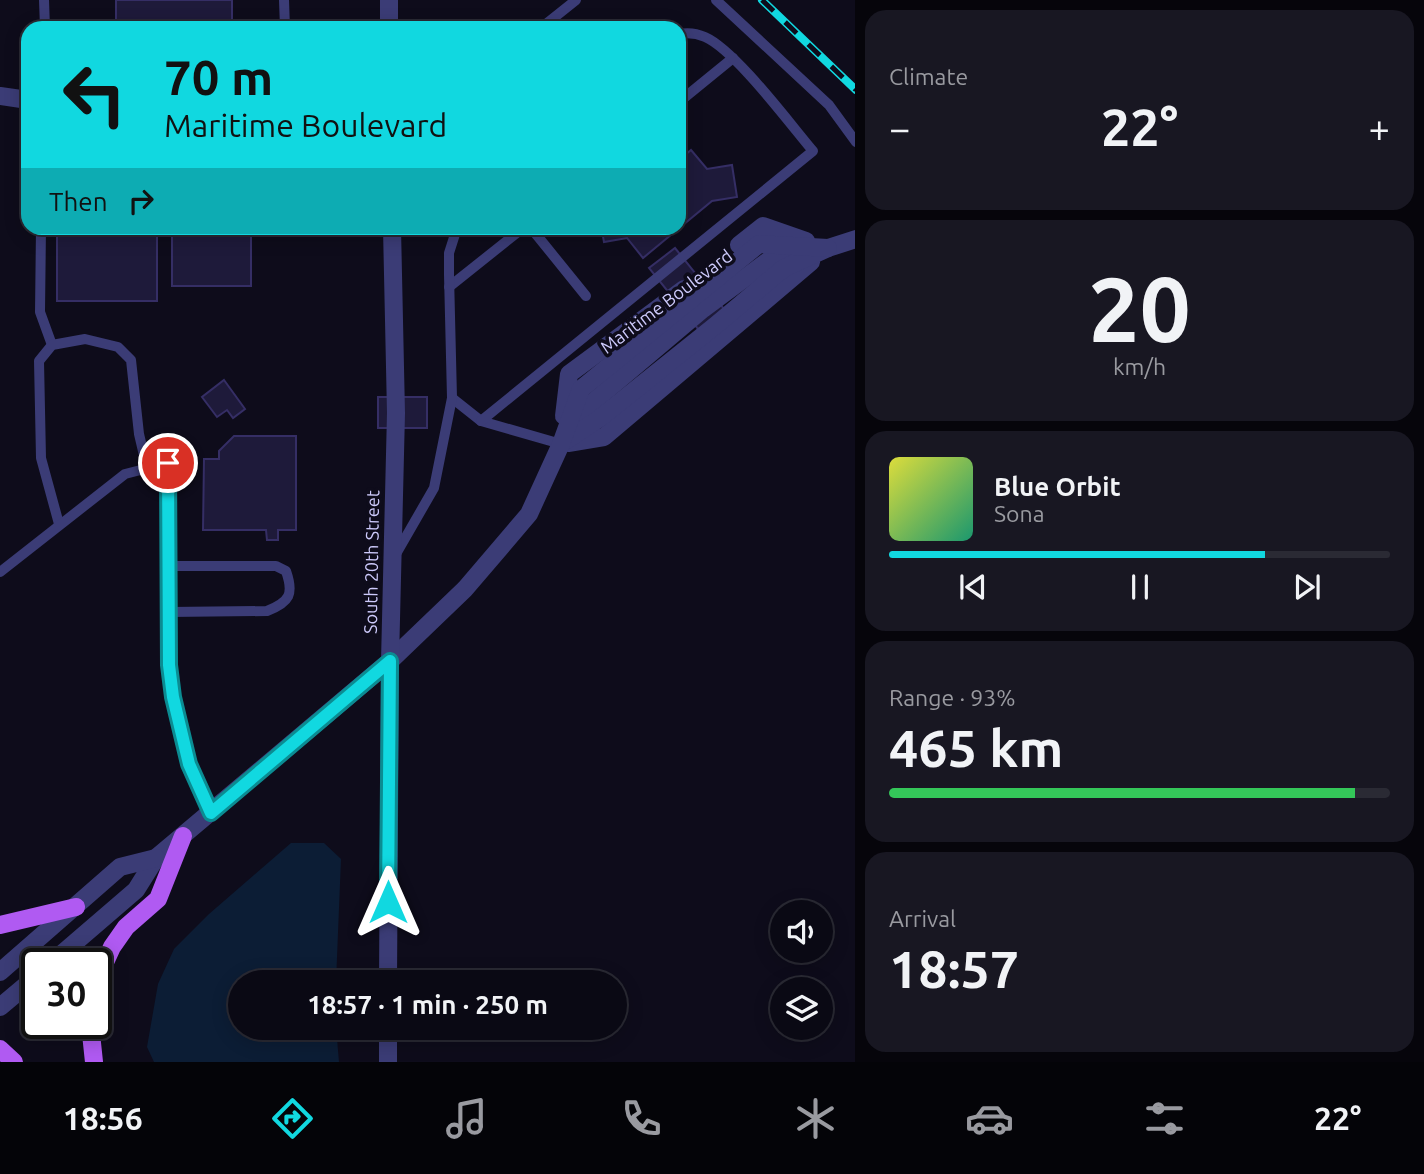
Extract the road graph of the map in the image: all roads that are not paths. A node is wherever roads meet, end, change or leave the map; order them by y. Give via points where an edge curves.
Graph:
1 (44, 0) edge
2 (285, 0) edge
3 (389, 0) edge
4 (576, 0) edge
5 (716, 0) edge
6 (45, 21) edge
7 (285, 21) edge
8 (389, 21) edge
9 (550, 21) edge
10 (686, 32) edge
11 (733, 58) junction
12 (0, 96) edge
13 (686, 96) edge
14 (21, 99) edge
15 (855, 142) edge
16 (41, 235) edge
17 (392, 235) edge
18 (455, 235) edge
19 (514, 235) edge
20 (537, 235) edge
21 (855, 239) edge
22 (828, 248) junction
23 (450, 287) junction
24 (586, 296) dead end
25 (52, 345) junction
26 (452, 398) junction
27 (481, 421) junction
28 (561, 444) junction
29 (147, 468) junction
30 (59, 524) junction
31 (392, 560) junction
32 (169, 566) junction
33 (0, 572) edge
34 (169, 612) junction
35 (390, 661) junction
36 (211, 813) junction
37 (183, 836) junction
38 (156, 858) junction
39 (76, 906) junction
40 (0, 925) edge
41 (69, 948) edge
42 (112, 948) edge
43 (388, 970) edge
44 (0, 972) edge
45 (21, 989) edge
46 (0, 1007) edge
47 (92, 1039) edge
48 (388, 1040) edge
49 (0, 1049) edge
50 (14, 1062) edge
51 (94, 1062) edge
52 (388, 1062) edge

1 - 6 lane
2 - 7 lane
3 - 8 street
4 - 9 lane
5 - 15 lane via 828,105
10 - 11 lane via 707,38
11 - 13 lane
11 - 27 lane via 813,151
12 - 14 street
16 - 25 lane via 40,312
17 - 31 street, South 20th Street via 396,413
18 - 23 lane
19 - 23 lane
20 - 24 lane
21 - 22 street, Maritime Boulevard
22 - 28 street, Maritime Boulevard via 783,268 716,326
22 - 28 street, Maritime Boulevard via 759,244 582,389
23 - 26 lane
25 - 29 lane via 85,339 118,347 131,360
25 - 30 lane via 39,361 41,458
26 - 27 lane
26 - 31 lane via 434,488
27 - 28 lane
28 - 35 street, Maritime Boulevard via 529,514 466,589
29 - 30 lane via 125,474
29 - 32 lane via 168,463
30 - 33 lane
31 - 35 street, South 20th Street
32 - 34 lane
32 - 34 lane via 276,566 286,570 291,584 282,605 267,611
34 - 36 lane via 173,697 189,764
35 - 36 street, Maritime Boulevard
35 - 43 street, South 20th Street
36 - 37 street, Maritime Boulevard
37 - 38 street, Maritime Boulevard
37 - 42 main road via 158,899 126,927
38 - 39 street, Maritime Boulevard via 120,867
38 - 41 street, Maritime Boulevard via 136,890
39 - 40 main road
39 - 44 street, Maritime Boulevard
45 - 46 street
47 - 51 main road
48 - 52 street
49 - 50 main road

